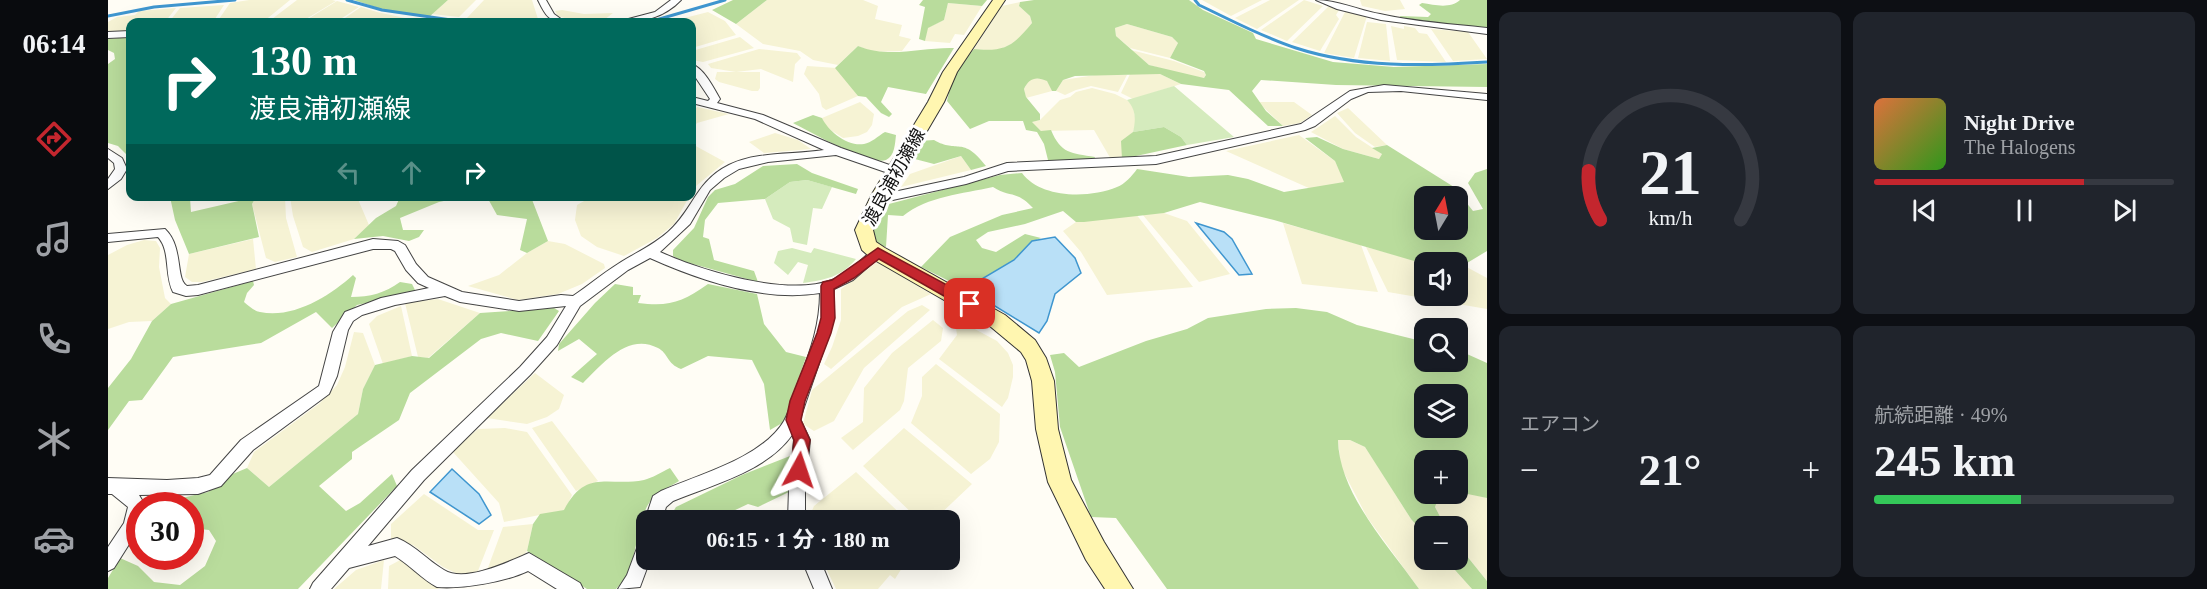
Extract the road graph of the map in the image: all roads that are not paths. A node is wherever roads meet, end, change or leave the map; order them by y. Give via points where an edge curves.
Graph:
1 (542, 0) edge
2 (677, 0) edge
3 (999, 0) edge
4 (1320, 0) edge
5 (554, 18) edge
6 (640, 18) edge
7 (1487, 32) edge
8 (126, 34) edge
9 (108, 35) edge
10 (696, 72) edge
11 (1487, 97) edge
12 (696, 101) edge
13 (711, 105) junction
14 (837, 151) junction
15 (108, 153) edge
16 (894, 171) junction
17 (108, 185) edge
18 (881, 194) junction
19 (108, 238) edge
20 (650, 253) junction
21 (878, 253) junction
22 (828, 286) junction
23 (444, 291) junction
24 (575, 302) junction
25 (793, 420) junction
26 (111, 486) edge
27 (657, 510) edge
28 (797, 510) edge
29 (345, 560) junction
30 (108, 562) edge
31 (638, 570) edge
32 (815, 570) edge
33 (319, 589) edge
34 (574, 589) edge
35 (627, 589) edge
36 (823, 589) edge
37 (1120, 589) edge

1 - 5 street
2 - 6 street via 658,14
3 - 16 main road, 渡良浦初瀬線 via 950,72
4 - 7 street via 1418,24
8 - 9 street
10 - 13 street via 711,92
11 - 18 street via 1385,88 1366,90 1348,96 1305,127 1180,155 1137,163 1007,167 888,197
12 - 13 street
13 - 14 street via 782,125
14 - 16 street
14 - 20 street via 762,159 729,168 704,190 677,231
15 - 17 street via 121,166 120,174
16 - 18 main road, 渡良浦初瀬線
18 - 21 main road, 渡良浦初瀬線 via 864,230 868,244
19 - 23 street via 161,232 171,249 175,282 186,291 385,243 400,248 423,280
20 - 22 street via 705,274 753,286 795,290
20 - 24 street via 623,267
21 - 22 street
21 - 37 main road, 渡良浦初瀬線 via 998,321 1028,346 1043,381 1047,429 1060,482 1095,551
22 - 25 street via 828,318
23 - 24 street via 519,306
23 - 26 street via 349,316 339,332 331,377 324,390 247,445 215,481 167,488
24 - 29 street via 552,341 418,475
25 - 27 street via 770,449 757,458 667,496
25 - 28 street via 802,440
26 - 30 street via 137,505 133,525
29 - 33 street
29 - 34 street via 396,547 418,559 441,580 470,584 529,562
31 - 35 street
32 - 36 street

